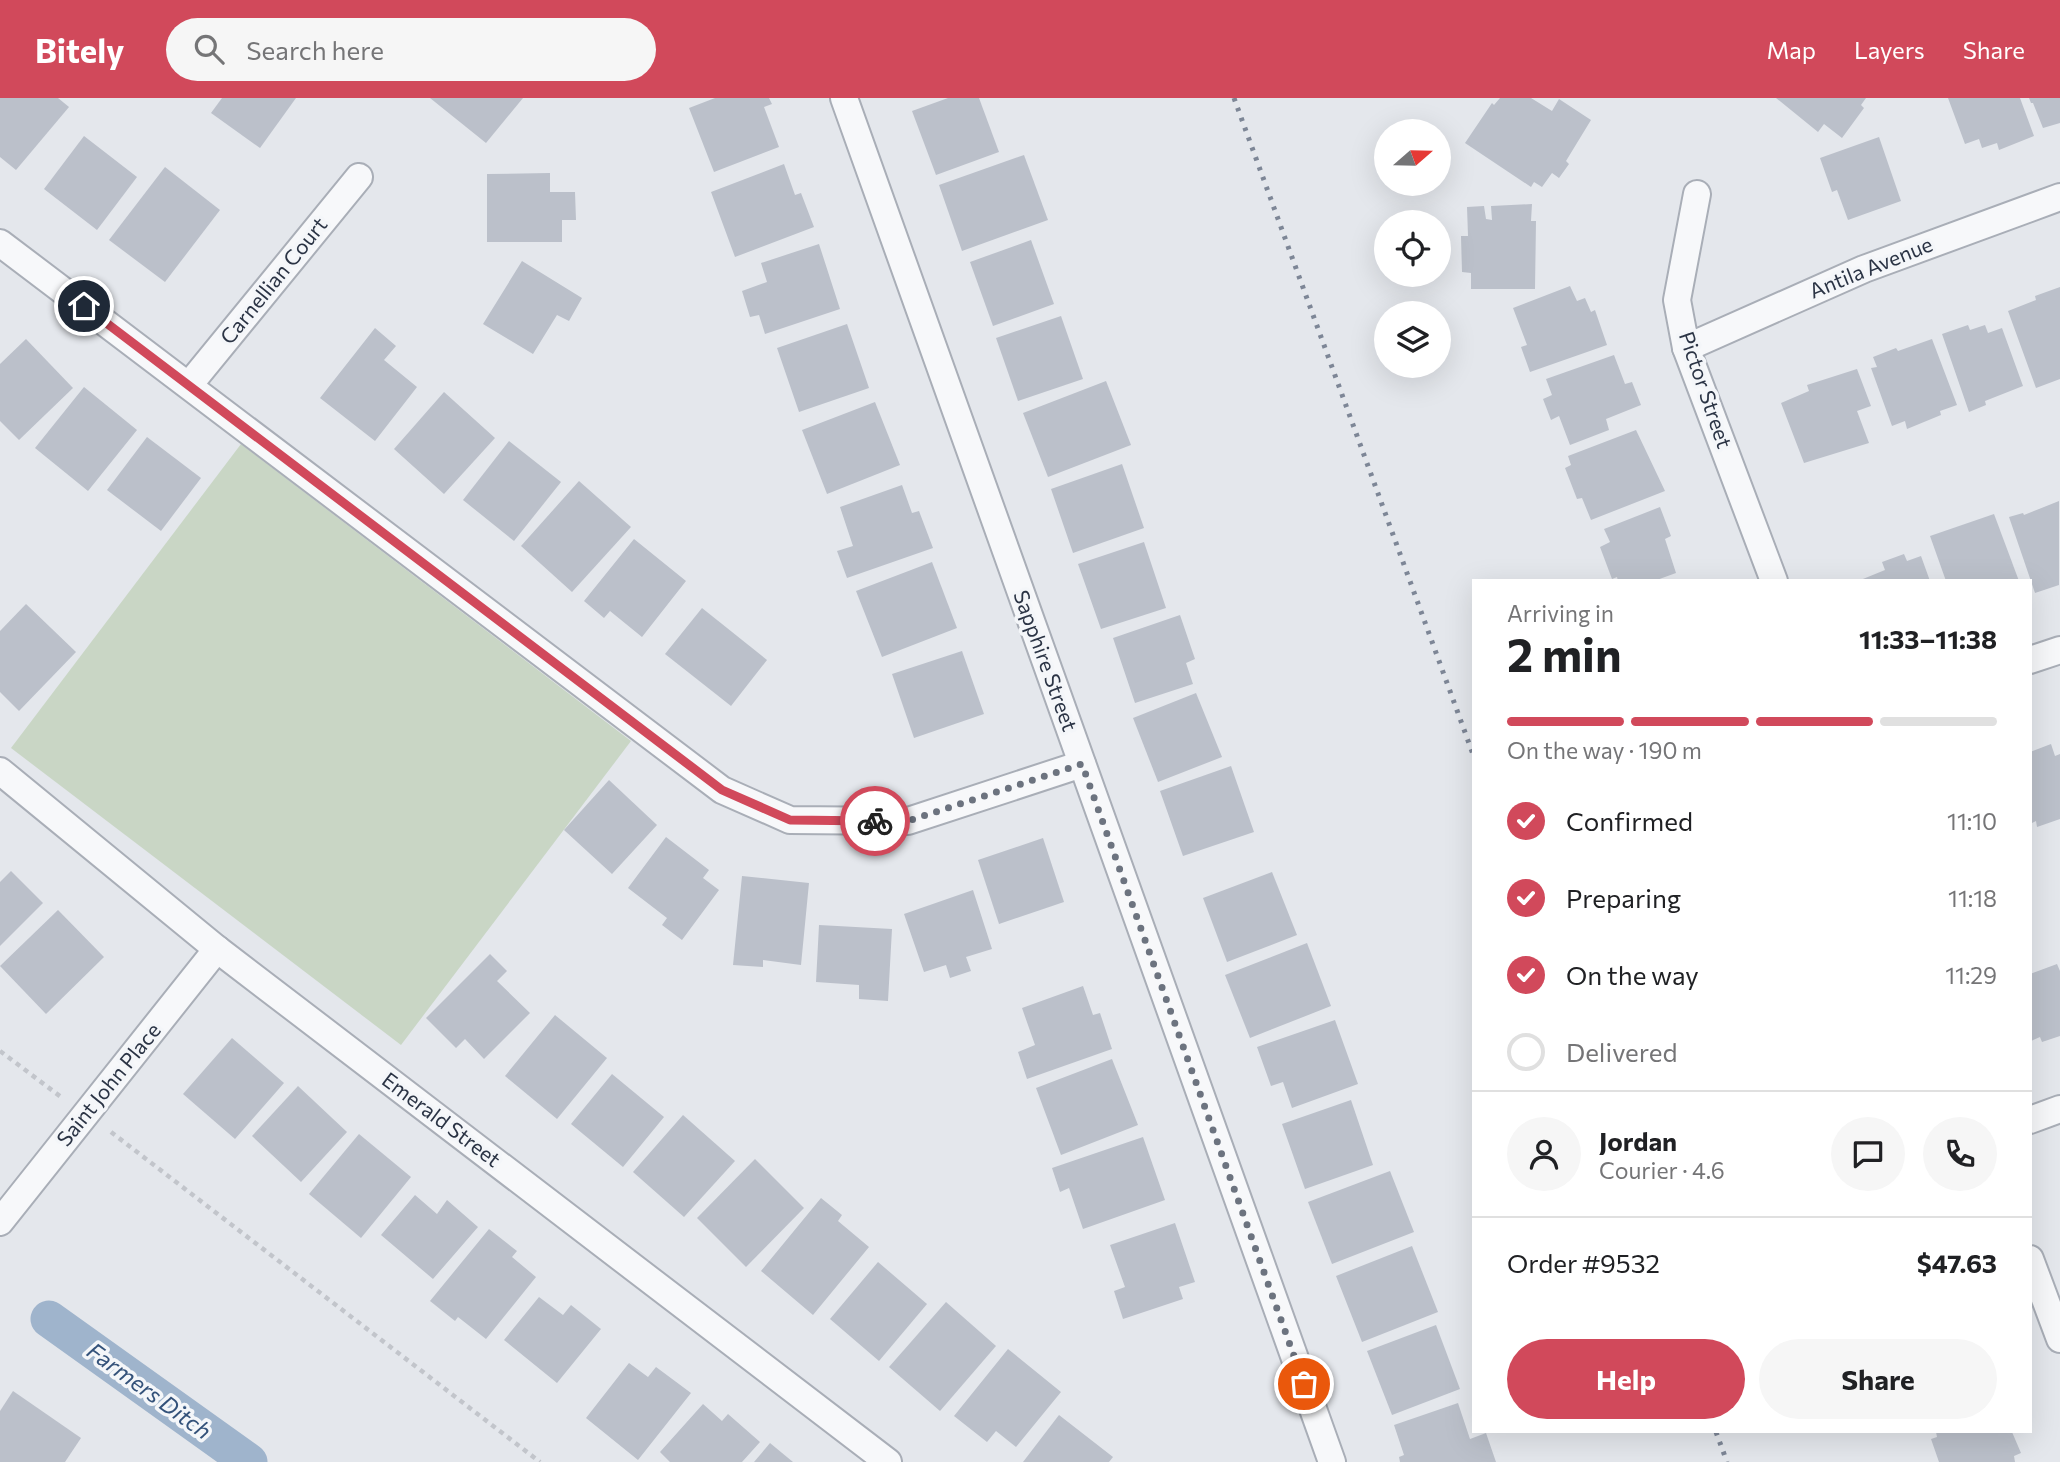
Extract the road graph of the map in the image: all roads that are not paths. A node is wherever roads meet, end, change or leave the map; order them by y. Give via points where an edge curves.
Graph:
1 (844, 98) edge
2 (359, 177) dead end
3 (1697, 194) dead end
4 (2060, 197) edge
5 (0, 243) edge
6 (1686, 348) junction
7 (189, 385) junction
8 (1773, 579) edge
9 (2060, 650) edge
10 (2032, 659) edge
11 (1082, 764) junction
12 (0, 771) edge
13 (218, 949) junction
14 (2060, 1109) edge
15 (2032, 1119) edge
16 (0, 1222) edge
17 (2032, 1264) edge
18 (2060, 1339) edge
19 (888, 1462) edge
20 (1332, 1462) edge

1 - 11 street, Sapphire Street
2 - 7 street, Carnellian Court
3 - 6 street, Pictor Street via 1678,300
4 - 6 street, Antila Avenue via 1864,269
5 - 7 street
6 - 8 street, Pictor Street
7 - 11 street via 722,790 790,820 908,821
9 - 10 street
11 - 20 street, Sapphire Street
12 - 13 street, Emerald Street
13 - 16 street, Saint John Place
13 - 19 street, Emerald Street
14 - 15 street
17 - 18 street

